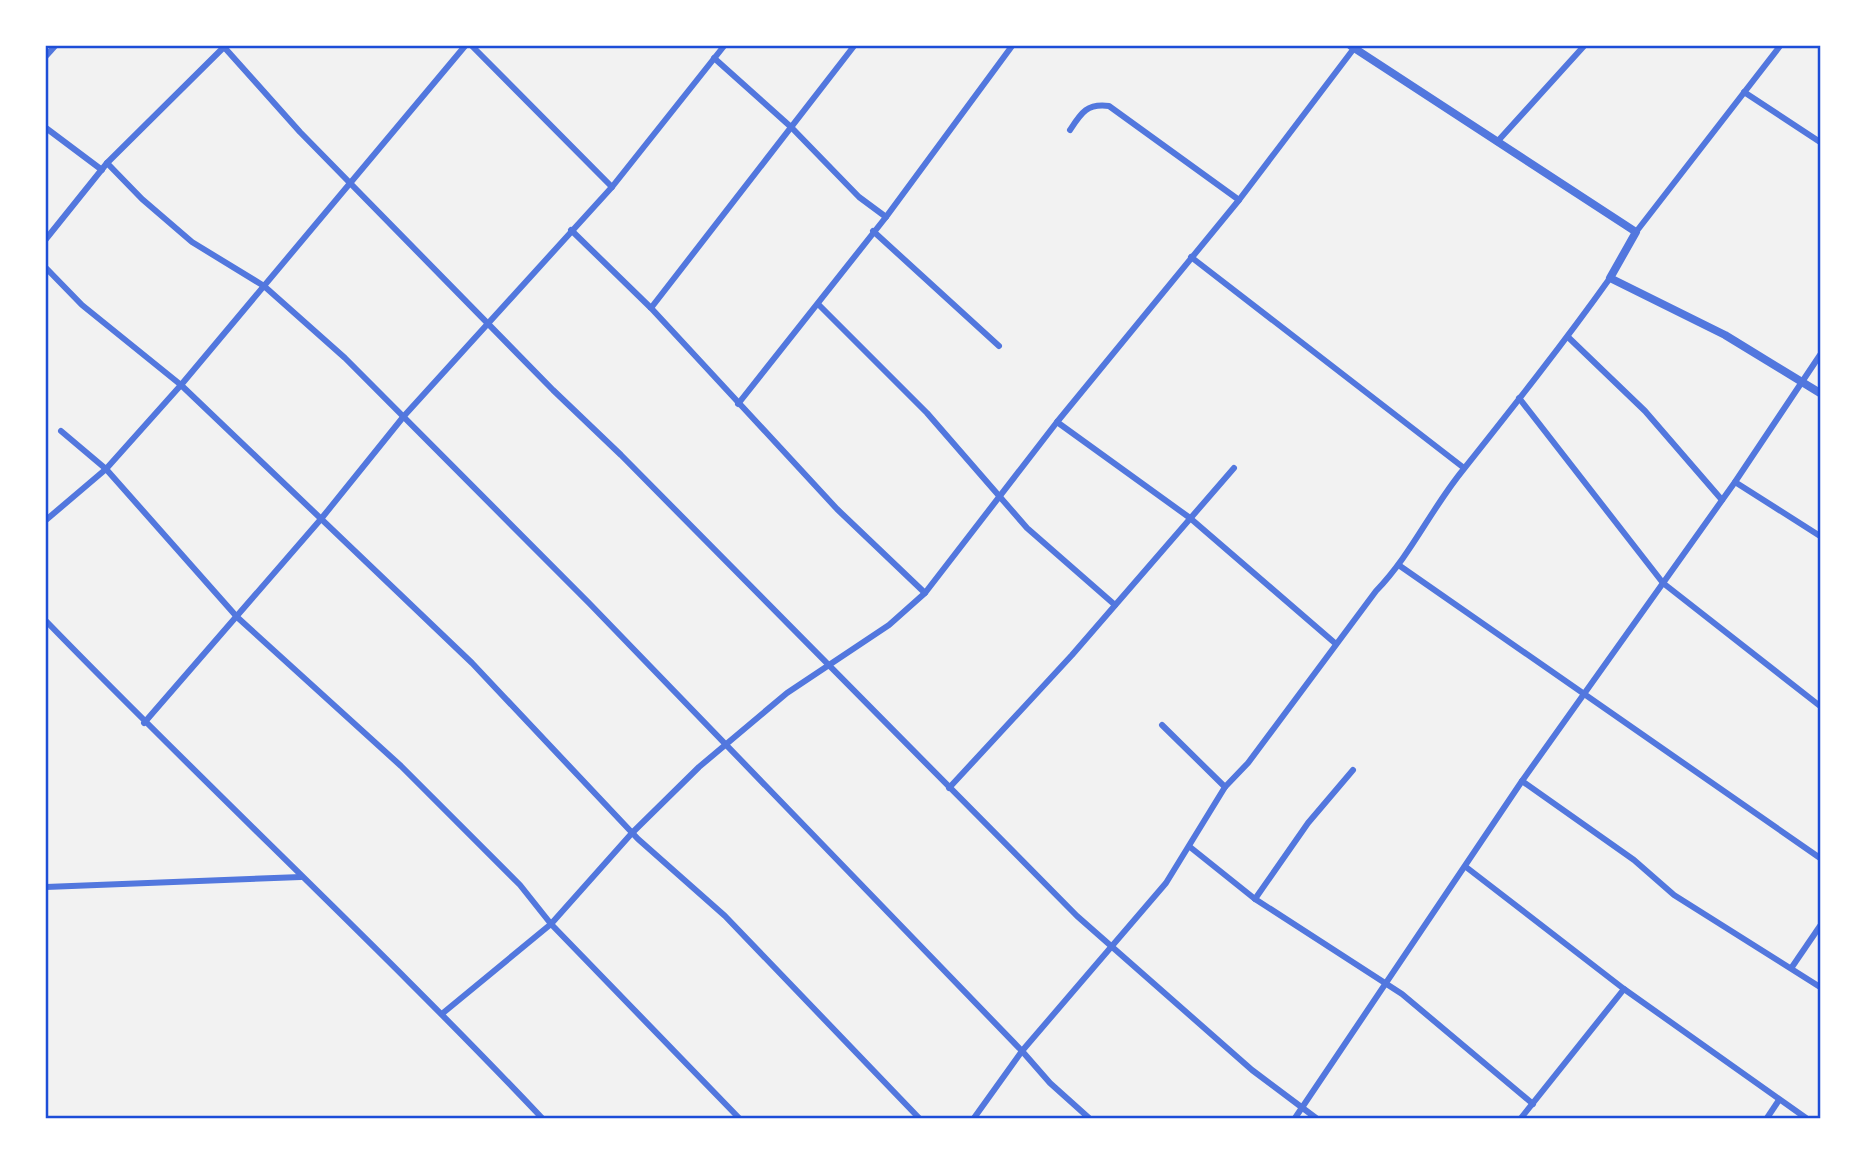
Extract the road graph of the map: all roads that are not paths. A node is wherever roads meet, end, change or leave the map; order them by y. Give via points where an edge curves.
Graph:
1 (55, 46) edge
2 (224, 46) edge
3 (466, 46) edge
4 (472, 46) edge
5 (724, 46) edge
6 (855, 46) edge
7 (1012, 46) edge
8 (1354, 46) edge
9 (1584, 46) edge
10 (1780, 46) edge
11 (46, 56) edge
12 (714, 58) junction
13 (1744, 92) junction
14 (791, 127) junction
15 (46, 128) edge
16 (1070, 130) dead end
17 (1497, 142) junction
18 (1821, 142) edge
19 (107, 163) junction
20 (102, 170) junction
21 (349, 181) junction
22 (612, 187) junction
23 (1239, 200) junction
24 (886, 217) junction
25 (571, 230) junction
26 (873, 231) junction
27 (1636, 232) junction
28 (46, 239) edge
29 (1191, 257) junction
30 (46, 268) edge
31 (1610, 278) junction
32 (264, 286) junction
33 (818, 304) junction
34 (651, 309) junction
35 (488, 321) junction
36 (1568, 337) junction
37 (999, 346) dead end
38 (1821, 355) edge
39 (1801, 380) junction
40 (181, 385) junction
41 (1821, 393) edge
42 (1519, 398) junction
43 (738, 404) junction
44 (404, 416) junction
45 (1057, 422) junction
46 (61, 431) dead end
47 (1234, 468) dead end
48 (1464, 468) junction
49 (106, 469) junction
50 (1735, 482) junction
51 (1000, 496) junction
52 (1723, 500) junction
53 (1190, 518) junction
54 (321, 519) junction
55 (46, 520) edge
56 (1821, 536) edge
57 (1400, 566) junction
58 (1663, 583) junction
59 (925, 593) junction
60 (1115, 605) junction
61 (237, 617) junction
62 (46, 621) edge
63 (1336, 644) junction
64 (829, 664) junction
65 (1584, 695) junction
66 (1821, 706) edge
67 (144, 723) junction
68 (1162, 725) dead end
69 (725, 744) junction
70 (1353, 770) dead end
71 (1522, 781) junction
72 (1225, 787) junction
73 (949, 788) junction
74 (632, 833) junction
75 (1189, 847) junction
76 (1821, 858) edge
77 (1466, 867) junction
78 (301, 877) junction
79 (46, 887) edge
80 (1255, 899) junction
81 (551, 924) junction
82 (1821, 926) edge
83 (1112, 945) junction
84 (1792, 967) junction
85 (1387, 983) junction
86 (1821, 987) edge
87 (1624, 989) junction
88 (443, 1013) junction
89 (1022, 1051) junction
90 (1779, 1100) junction
91 (1533, 1104) junction
92 (1301, 1109) junction
93 (542, 1118) edge
94 (739, 1118) edge
95 (919, 1118) edge
96 (974, 1118) edge
97 (1089, 1118) edge
98 (1295, 1118) edge
99 (1315, 1118) edge
100 (1521, 1118) edge
101 (1767, 1118) edge
102 (1806, 1118) edge

1 - 11 street
2 - 19 street
2 - 21 street
3 - 21 street
4 - 22 street
5 - 12 street
6 - 14 street
7 - 24 street
8 - 17 street
8 - 23 street
9 - 17 street
10 - 13 street
12 - 14 street
12 - 22 street
13 - 18 street
13 - 27 street
14 - 24 street via 850,189
14 - 34 street
15 - 20 street
16 - 23 street via 1085,108 1109,106
17 - 27 street
19 - 20 street
19 - 32 street via 192,242
20 - 28 street
21 - 32 street
21 - 35 street
22 - 25 street
23 - 29 street
24 - 26 street
25 - 34 street
25 - 35 street
26 - 33 street
26 - 37 street
27 - 31 street
29 - 45 street
29 - 48 street
30 - 40 street via 82,305
31 - 36 street
31 - 39 street via 1725,335
32 - 40 street
32 - 44 street
33 - 43 street
33 - 51 street via 891,374
34 - 43 street
35 - 44 street
35 - 64 street
36 - 42 street
36 - 52 street via 1644,411
38 - 39 street
39 - 41 street
39 - 50 street
40 - 49 street
40 - 54 street
42 - 48 street
42 - 58 street
43 - 59 street
44 - 54 street
44 - 69 street
45 - 51 street
45 - 53 street
46 - 49 street
47 - 53 street
48 - 57 street
49 - 55 street
49 - 61 street
50 - 52 street
50 - 56 street
51 - 59 street
51 - 60 street via 1059,559
52 - 58 street
53 - 60 street
53 - 63 street
54 - 61 street
54 - 74 street via 472,663
57 - 63 street
57 - 65 street
58 - 65 street
58 - 66 street
59 - 64 street via 889,625
60 - 73 street
61 - 67 street
61 - 81 street via 401,766 520,885
62 - 67 street
63 - 72 street
64 - 69 street
64 - 73 street
65 - 71 street
65 - 76 street
67 - 78 street
68 - 72 street
69 - 74 street
69 - 89 street
70 - 80 street via 1308,823
71 - 77 street
71 - 84 street via 1634,860 1674,895
72 - 75 street
73 - 83 street
74 - 81 street
74 - 95 street via 725,916
75 - 80 street
75 - 83 street via 1166,883
77 - 85 street
77 - 87 street
78 - 79 street
78 - 88 street
80 - 85 street
81 - 88 street
81 - 94 street
82 - 84 street
83 - 89 street
83 - 92 street
84 - 86 street
85 - 91 street
85 - 92 street
87 - 90 street
87 - 91 street
88 - 93 street
89 - 96 street
89 - 97 street
90 - 101 street
90 - 102 street
91 - 100 street
92 - 98 street
92 - 99 street

